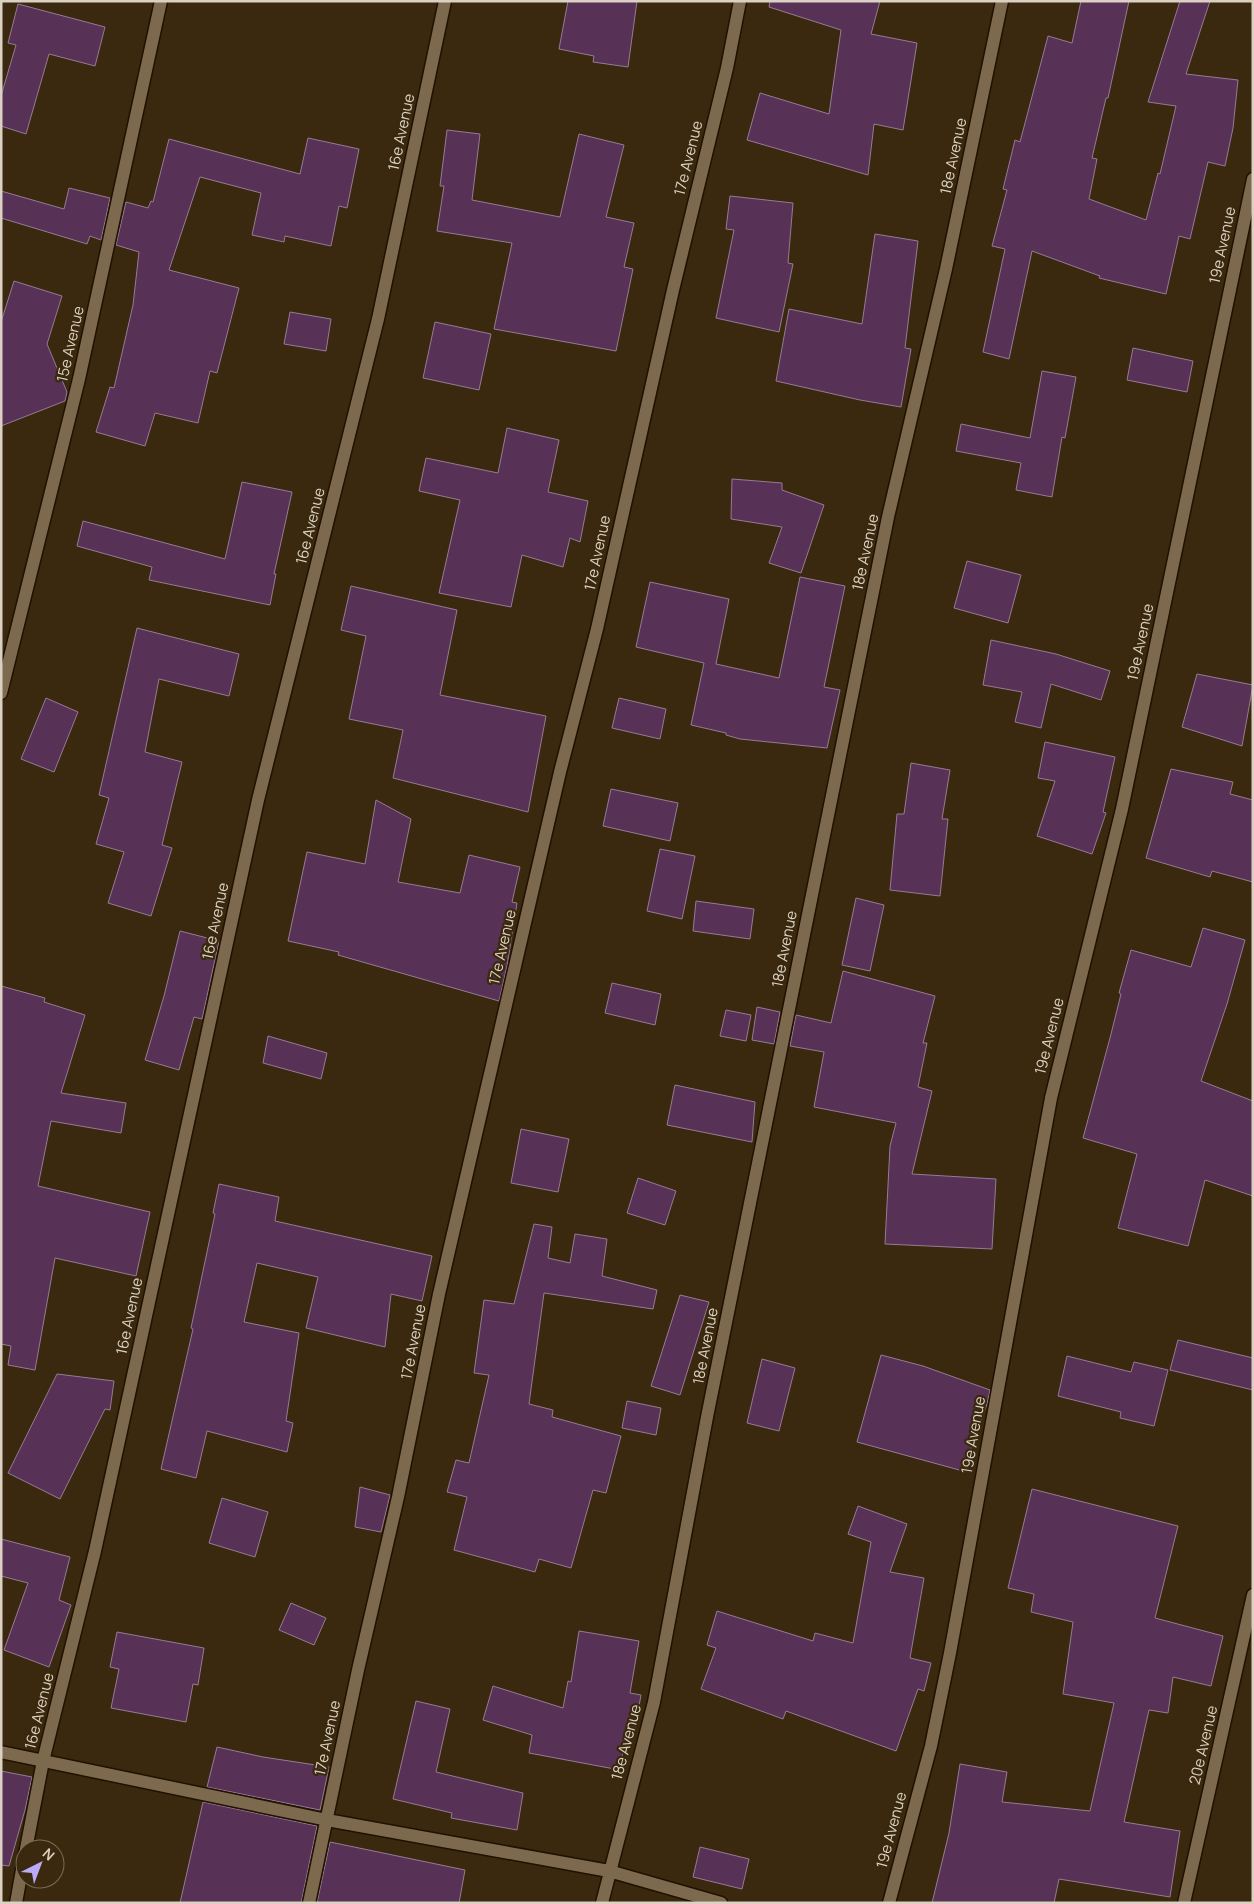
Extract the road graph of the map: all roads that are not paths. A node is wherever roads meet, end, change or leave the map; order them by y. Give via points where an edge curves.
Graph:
1 (161, 1) edge
2 (445, 1) edge
3 (740, 1) edge
4 (1002, 1) edge
5 (1253, 179) edge
6 (1, 693) edge
7 (1253, 1595) edge
8 (1, 1752) edge
9 (43, 1761) junction
10 (327, 1820) junction
11 (27, 1839) edge
12 (609, 1871) junction
13 (18, 1889) edge
14 (16, 1903) edge
15 (309, 1903) edge
16 (602, 1903) edge
17 (721, 1903) edge
18 (888, 1903) edge
19 (1184, 1903) edge

1 - 6 street, 15e Avenue via 79,379
2 - 9 street, 16e Avenue via 378,319 258,800 95,1551
3 - 10 street, 17e Avenue via 597,629 560,772 439,1294
4 - 12 street, 18e Avenue via 946,269 888,517 709,1408 654,1702
5 - 18 street, 19e Avenue via 1122,809 1051,1098 933,1737
7 - 19 street, 20e Avenue
8 - 9 street
9 - 10 street
9 - 11 street, 16e Avenue
10 - 12 street
10 - 15 street, 17e Avenue
12 - 16 street, 18e Avenue
12 - 17 street
13 - 14 street, 16e Avenue

